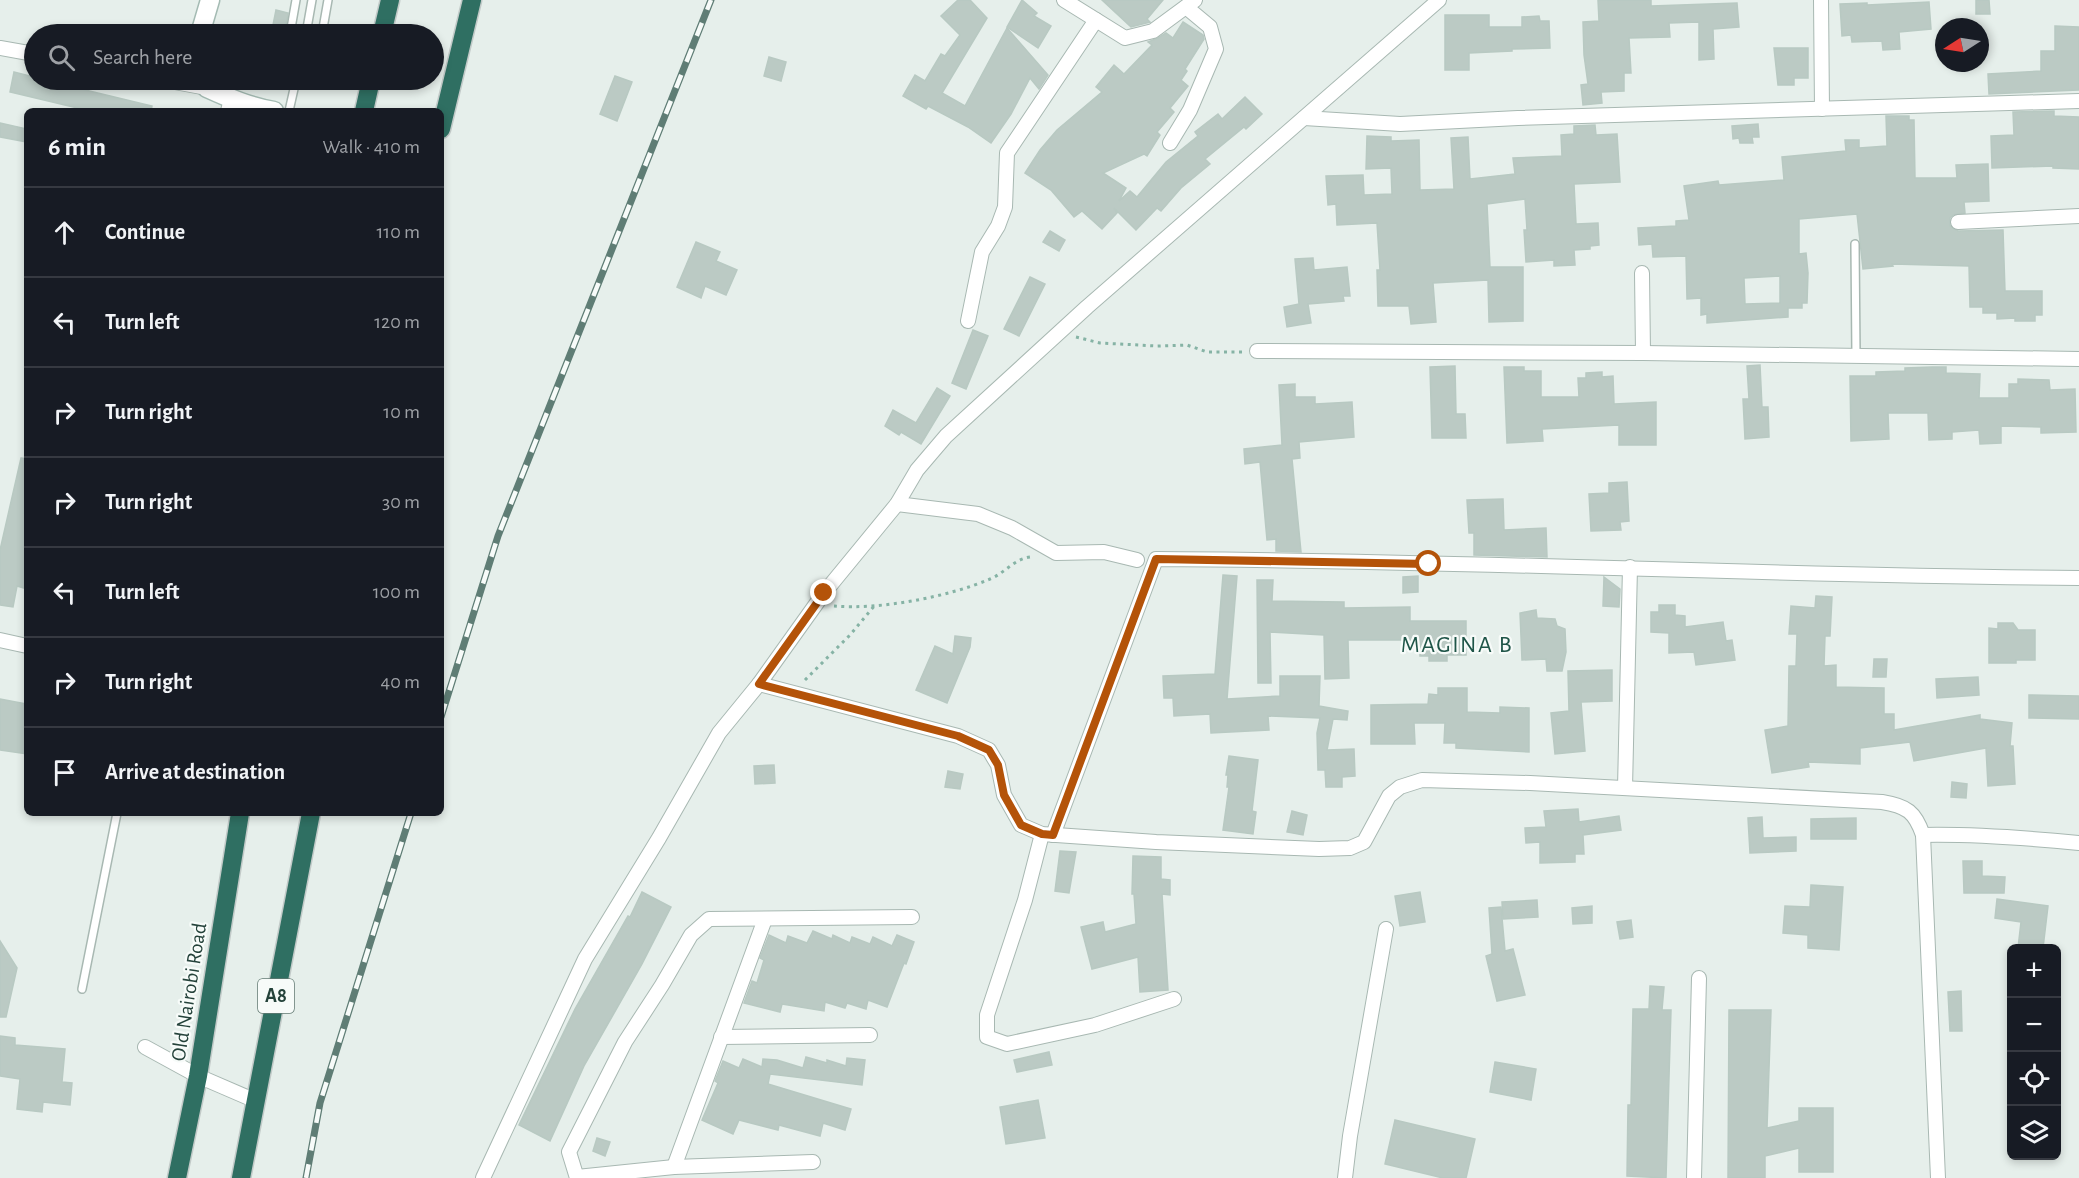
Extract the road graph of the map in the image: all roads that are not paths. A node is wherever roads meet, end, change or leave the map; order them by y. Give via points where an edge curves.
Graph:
1 (210, 0) edge
2 (296, 0) edge
3 (312, 0) edge
4 (328, 0) edge
5 (390, 0) edge
6 (472, 0) edge
7 (1064, 0) edge
8 (1438, 0) edge
9 (1821, 0) edge
10 (1190, 4) edge
11 (1096, 20) junction
12 (203, 24) edge
13 (292, 24) edge
14 (308, 24) edge
15 (324, 24) edge
16 (384, 24) edge
17 (0, 48) edge
18 (24, 52) edge
19 (213, 90) edge
20 (294, 90) edge
21 (369, 90) edge
22 (2079, 101) edge
23 (229, 105) edge
24 (256, 108) edge
25 (290, 108) edge
26 (365, 108) edge
27 (1822, 110) junction
28 (444, 117) edge
29 (1304, 118) junction
30 (1170, 143) dead end
31 (2079, 216) edge
32 (1958, 222) dead end
33 (1855, 244) dead end
34 (1642, 273) dead end
35 (968, 321) dead end
36 (1257, 351) road end
37 (1643, 353) junction
38 (1856, 356) junction
39 (2079, 360) edge
40 (897, 504) junction
41 (1137, 560) dead end
42 (1630, 567) junction
43 (2079, 578) edge
44 (0, 640) edge
45 (24, 645) edge
46 (759, 684) junction
47 (1625, 788) junction
48 (116, 816) edge
49 (240, 816) edge
50 (310, 816) edge
51 (1047, 835) junction
52 (1923, 836) junction
53 (2079, 843) edge
54 (912, 917) dead end
55 (765, 919) junction
56 (1386, 929) dead end
57 (1699, 978) dead end
58 (82, 989) dead end
59 (1174, 999) dead end
60 (870, 1035) dead end
61 (721, 1037) junction
62 (145, 1047) dead end
63 (198, 1076) junction
64 (256, 1101) junction
65 (813, 1162) dead end
66 (674, 1167) junction
67 (177, 1178) edge
68 (241, 1178) edge
69 (483, 1178) edge
70 (577, 1178) edge
71 (1345, 1178) edge
72 (1694, 1178) edge
73 (1938, 1178) edge

1 - 12 main road
2 - 13 lane
3 - 14 lane
4 - 15 lane
5 - 16 highway
6 - 28 highway
7 - 11 street
8 - 29 street
9 - 27 street
10 - 11 street via 1153,32 1133,37 1125,38
10 - 30 street via 1210,27 1216,49 1190,110
11 - 35 street via 1007,153 1005,207 982,252
17 - 18 street
19 - 23 main road
20 - 25 lane
21 - 26 highway
22 - 27 street
23 - 24 main road
27 - 29 street via 1401,124
29 - 40 street via 946,436 917,470
31 - 32 street
33 - 38 lane
34 - 37 street
36 - 37 street
37 - 38 street
38 - 39 street
40 - 41 street via 978,514 1056,553 1104,552
40 - 46 street via 815,604
42 - 43 street
42 - 47 street
42 - 51 street via 1156,559
44 - 45 street
46 - 51 street via 958,736 989,750 998,765 1004,795 1021,825
46 - 69 street via 719,733 585,959
47 - 51 street via 1422,780 1389,795 1364,842 1350,848
47 - 52 street via 1897,804 1910,811
48 - 58 lane
49 - 63 highway, Old Nairobi Road
50 - 64 highway, A8
51 - 59 street via 987,1015 987,1037 1007,1044 1095,1025
52 - 53 street
52 - 73 street
54 - 55 street
55 - 61 street
55 - 70 street via 709,920 691,935 625,1042 569,1152
56 - 71 street
57 - 72 street
60 - 61 street
61 - 66 street
62 - 63 street
63 - 64 street
63 - 67 highway, Old Nairobi Road
64 - 68 highway, A8
65 - 66 street
66 - 70 street

